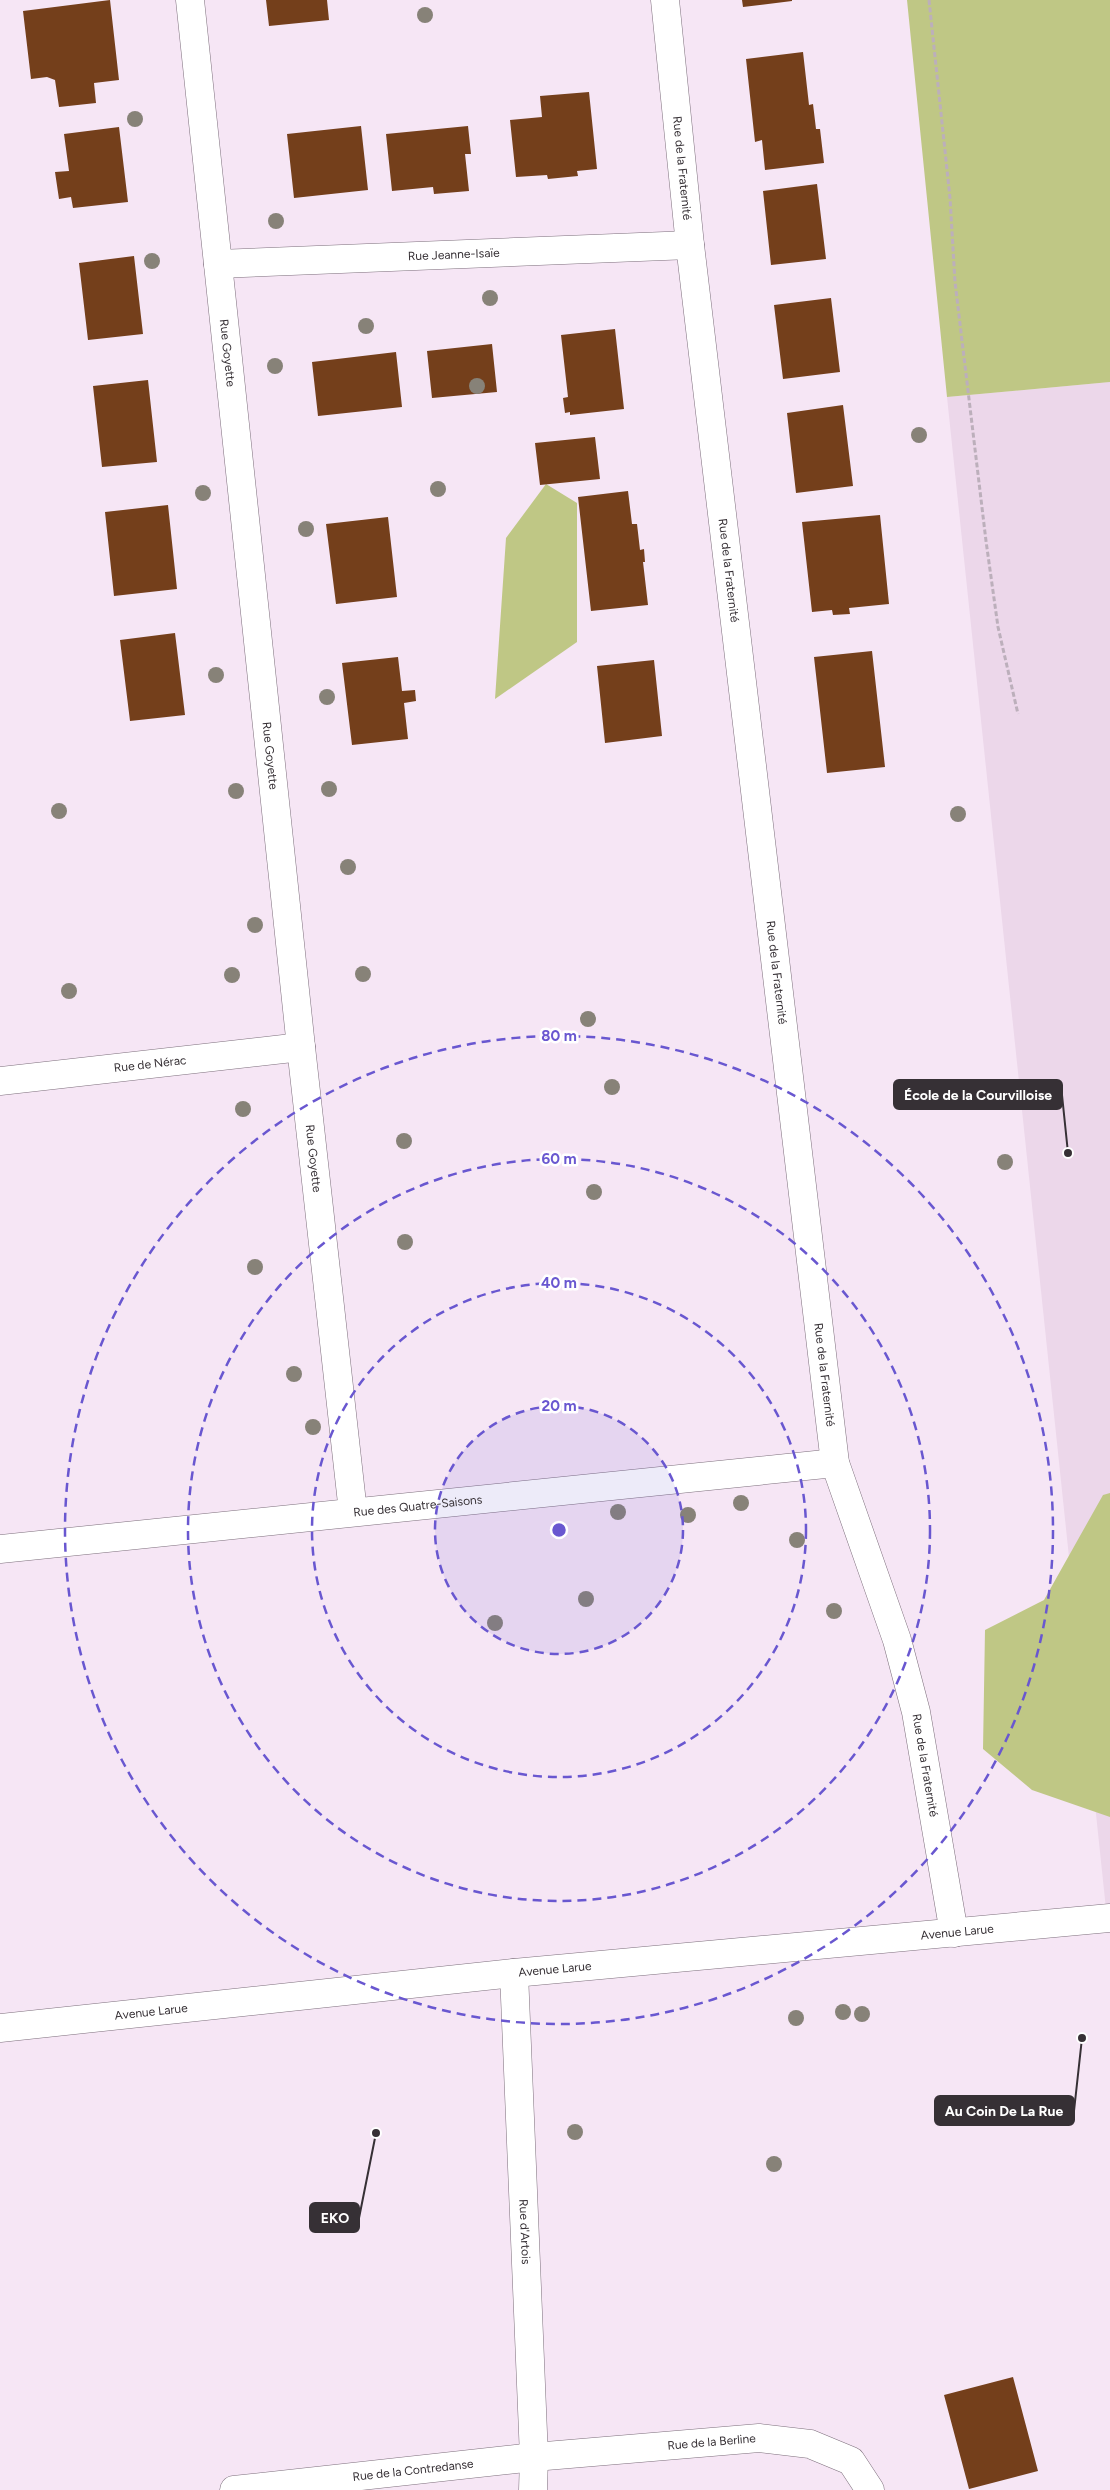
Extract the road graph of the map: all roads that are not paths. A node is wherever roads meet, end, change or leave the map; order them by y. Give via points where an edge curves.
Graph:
1 (190, 0) edge
2 (665, 0) edge
3 (690, 246) junction
4 (218, 264) junction
5 (301, 1048) junction
6 (0, 1081) edge
7 (835, 1463) junction
8 (353, 1512) junction
9 (0, 1549) edge
10 (1110, 1918) edge
11 (954, 1933) junction
12 (514, 1973) junction
13 (0, 2028) edge
14 (534, 2457) junction
15 (234, 2490) edge
16 (533, 2490) edge
17 (870, 2490) edge

1 - 4 street, Rue Goyette
2 - 3 street, Rue de la Fraternité
3 - 4 street, Rue Jeanne-Isaïe
3 - 7 street, Rue de la Fraternité
4 - 5 street, Rue Goyette
5 - 6 street, Rue de Nérac
5 - 8 street, Rue Goyette
7 - 8 street, Rue des Quatre-Saisons
7 - 11 street, Rue de la Fraternité via 897,1640 913,1703
8 - 9 street, Rue des Quatre-Saisons
10 - 11 street, Avenue Larue
11 - 12 street, Avenue Larue
12 - 13 street, Avenue Larue
12 - 14 street, Rue d'Artois
14 - 15 street, Rue de la Contredanse
14 - 16 street, Rue d'Artois
14 - 17 street, Rue de la Berline via 759,2438 810,2444 851,2461

